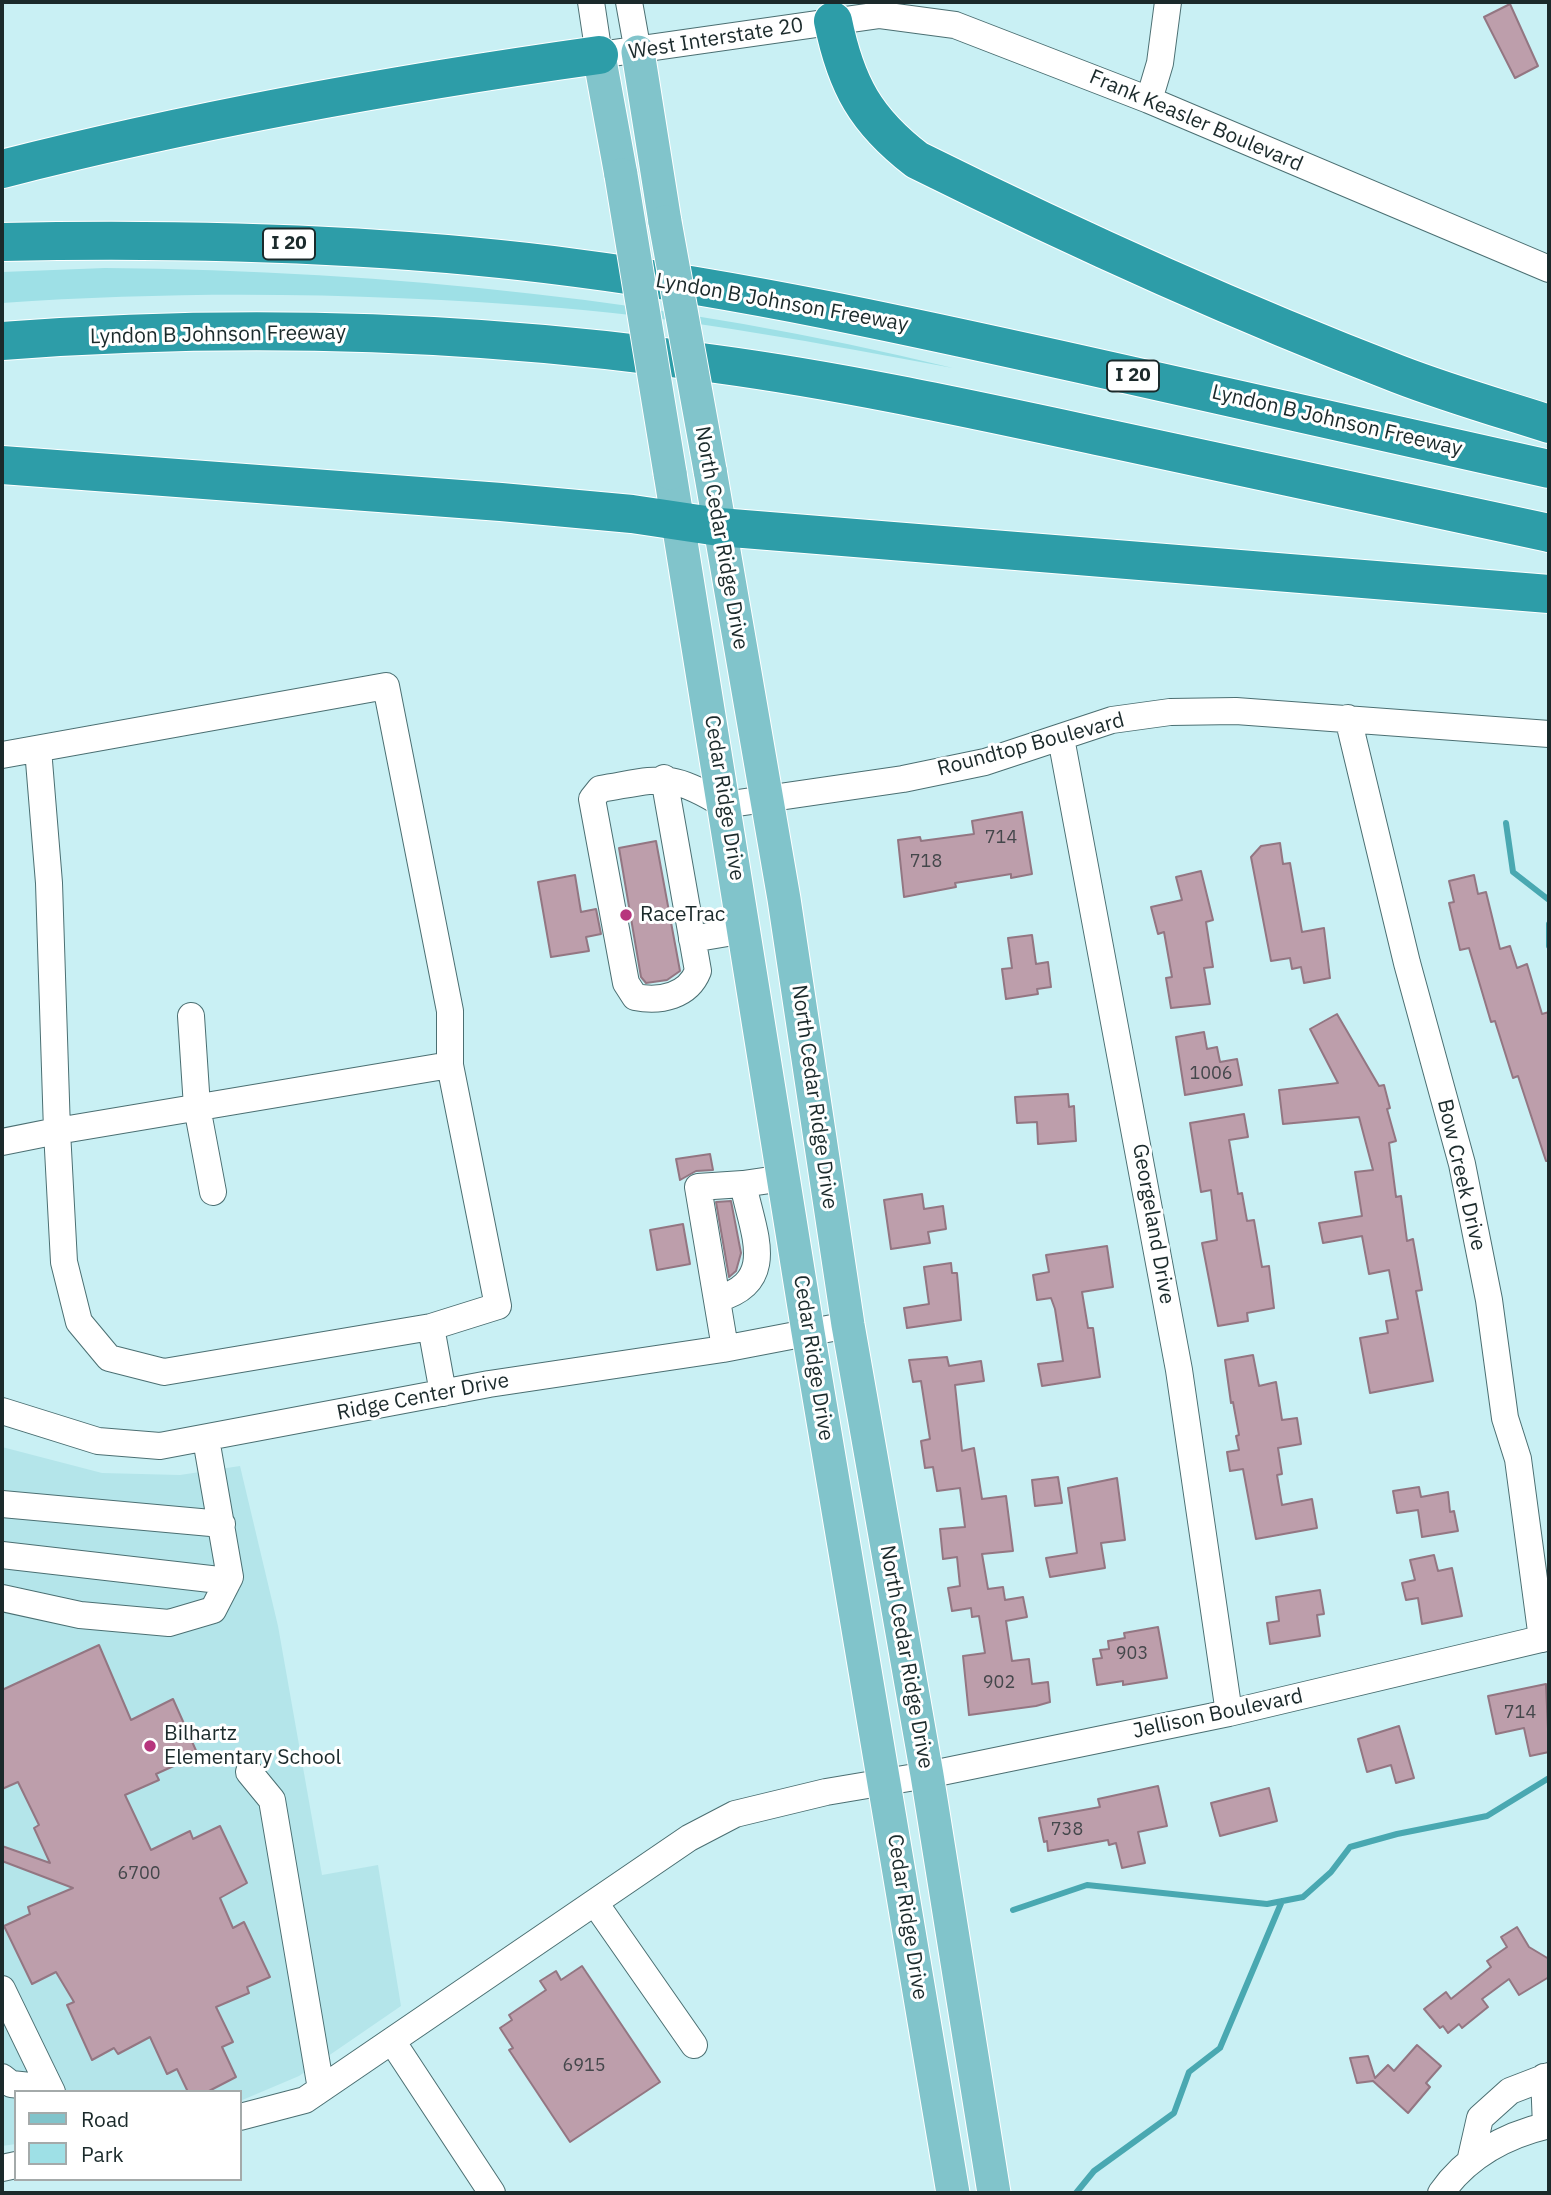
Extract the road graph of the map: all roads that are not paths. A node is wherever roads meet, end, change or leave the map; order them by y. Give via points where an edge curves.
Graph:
1 (591, 2) edge
2 (629, 2) edge
3 (924, 2) edge
4 (1168, 2) edge
5 (880, 15) junction
6 (833, 21) junction
7 (638, 52) junction
8 (599, 55) junction
9 (1149, 100) junction
10 (2, 169) edge
11 (2, 243) edge
12 (1549, 270) edge
13 (2, 341) edge
14 (1549, 424) edge
15 (2, 465) edge
16 (1549, 469) edge
17 (680, 522) junction
18 (719, 527) junction
19 (1549, 533) edge
20 (1549, 594) edge
21 (1348, 718) junction
22 (1549, 734) edge
23 (1061, 737) junction
24 (38, 749) junction
25 (2, 755) edge
26 (664, 778) junction
27 (765, 798) junction
28 (724, 805) junction
29 (745, 930) junction
30 (692, 939) junction
31 (191, 1016) dead end
32 (450, 1065) junction
33 (197, 1107) junction
34 (57, 1131) junction
35 (2, 1142) edge
36 (784, 1178) junction
37 (743, 1184) junction
38 (213, 1192) dead end
39 (793, 1239) junction
40 (755, 1246) junction
41 (717, 1299) junction
42 (848, 1325) junction
43 (431, 1327) junction
44 (808, 1332) junction
45 (725, 1349) junction
46 (443, 1393) junction
47 (2, 1411) edge
48 (206, 1439) junction
49 (2, 1504) edge
50 (222, 1524) junction
51 (2, 1555) edge
52 (228, 1581) junction
53 (2, 1598) edge
54 (1545, 1638) edge
55 (1228, 1713) junction
56 (249, 1772) dead end
57 (927, 1775) junction
58 (884, 1781) junction
59 (595, 1903) junction
60 (2, 1989) edge
61 (392, 2041) junction
62 (694, 2045) dead end
63 (2, 2077) edge
64 (1547, 2077) edge
65 (321, 2089) junction
66 (51, 2090) edge
67 (242, 2116) edge
68 (1548, 2125) edge
69 (1471, 2162) junction
70 (492, 2193) edge
71 (953, 2193) edge
72 (994, 2193) edge
73 (1441, 2193) edge

1 - 8 street, North Cedar Ridge Drive
2 - 7 street, North Cedar Ridge Drive
3 - 5 street
4 - 9 street via 1160,64
5 - 6 street, Frank Keasler Boulevard
5 - 9 street, Frank Keasler Boulevard via 918,17 987,34
6 - 7 street, West Interstate 20
6 - 14 highway via 850,85 868,115 917,160 1313,339 1400,375
7 - 8 street, West Interstate 20
7 - 18 main road, North Cedar Ridge Drive, bridge
8 - 10 highway via 290,106
8 - 17 main road, North Cedar Ridge Drive, bridge
9 - 12 street, Frank Keasler Boulevard
11 - 16 highway, Lyndon B Johnson Freeway / I 20 via 147,240 408,251 715,288 855,314
13 - 19 highway, Lyndon B Johnson Freeway via 294,331 437,336 701,362 925,399
15 - 17 highway via 501,502
17 - 18 highway
17 - 28 main road, Cedar Ridge Drive
18 - 20 highway
18 - 27 main road, North Cedar Ridge Drive
21 - 22 street, Roundtop Boulevard
21 - 23 street, Roundtop Boulevard via 1170,712 1112,720
21 - 54 street, Bow Creek Drive via 1407,963 1462,1164 1489,1300 1505,1418 1518,1460
23 - 27 street, Roundtop Boulevard via 985,762 903,779
23 - 55 street, Georgeland Drive via 1179,1370
24 - 25 street
24 - 32 street via 386,685 450,1011
24 - 34 street via 49,883
26 - 28 street via 691,785
26 - 30 street
26 - 30 street via 600,789 592,799 626,983 635,997 684,993 693,984 698,971
27 - 28 street, Roundtop Boulevard
27 - 42 main road, North Cedar Ridge Drive
28 - 29 main road, Cedar Ridge Drive
29 - 30 street
29 - 36 main road, Cedar Ridge Drive
31 - 33 street
32 - 33 street
32 - 43 street via 498,1306
33 - 34 street
33 - 38 street
34 - 35 street
34 - 43 street via 64,1262 79,1322 108,1358 164,1372
36 - 37 street
36 - 39 main road, Cedar Ridge Drive
37 - 40 street
37 - 41 street via 698,1187
39 - 40 street
39 - 44 main road, Cedar Ridge Drive
40 - 41 street via 758,1269 750,1282 737,1293
41 - 45 street
42 - 44 street, Ridge Center Drive
42 - 57 main road, North Cedar Ridge Drive
43 - 46 street
44 - 45 street, Ridge Center Drive
44 - 58 main road, Cedar Ridge Drive
45 - 46 street, Ridge Center Drive
46 - 48 street, Ridge Center Drive
47 - 48 street, Ridge Center Drive via 98,1441 160,1446
48 - 50 street
49 - 50 street
50 - 52 street
51 - 52 street
52 - 53 street via 213,1610 169,1623 80,1615
54 - 55 street, Jellison Boulevard
55 - 57 street, Jellison Boulevard
56 - 65 street via 272,1800
57 - 58 street, Jellison Boulevard
57 - 72 main road, North Cedar Ridge Drive
58 - 59 street, Jellison Boulevard via 735,1814 689,1838
58 - 71 main road, Cedar Ridge Drive
59 - 61 street, Jellison Boulevard
59 - 62 street
60 - 66 street
61 - 65 street, Jellison Boulevard
61 - 70 street
63 - 66 street via 11,2084
64 - 68 street
64 - 69 street via 1510,2091 1480,2118
65 - 67 street, Jellison Boulevard via 305,2100
68 - 69 street via 1489,2146
69 - 73 street

